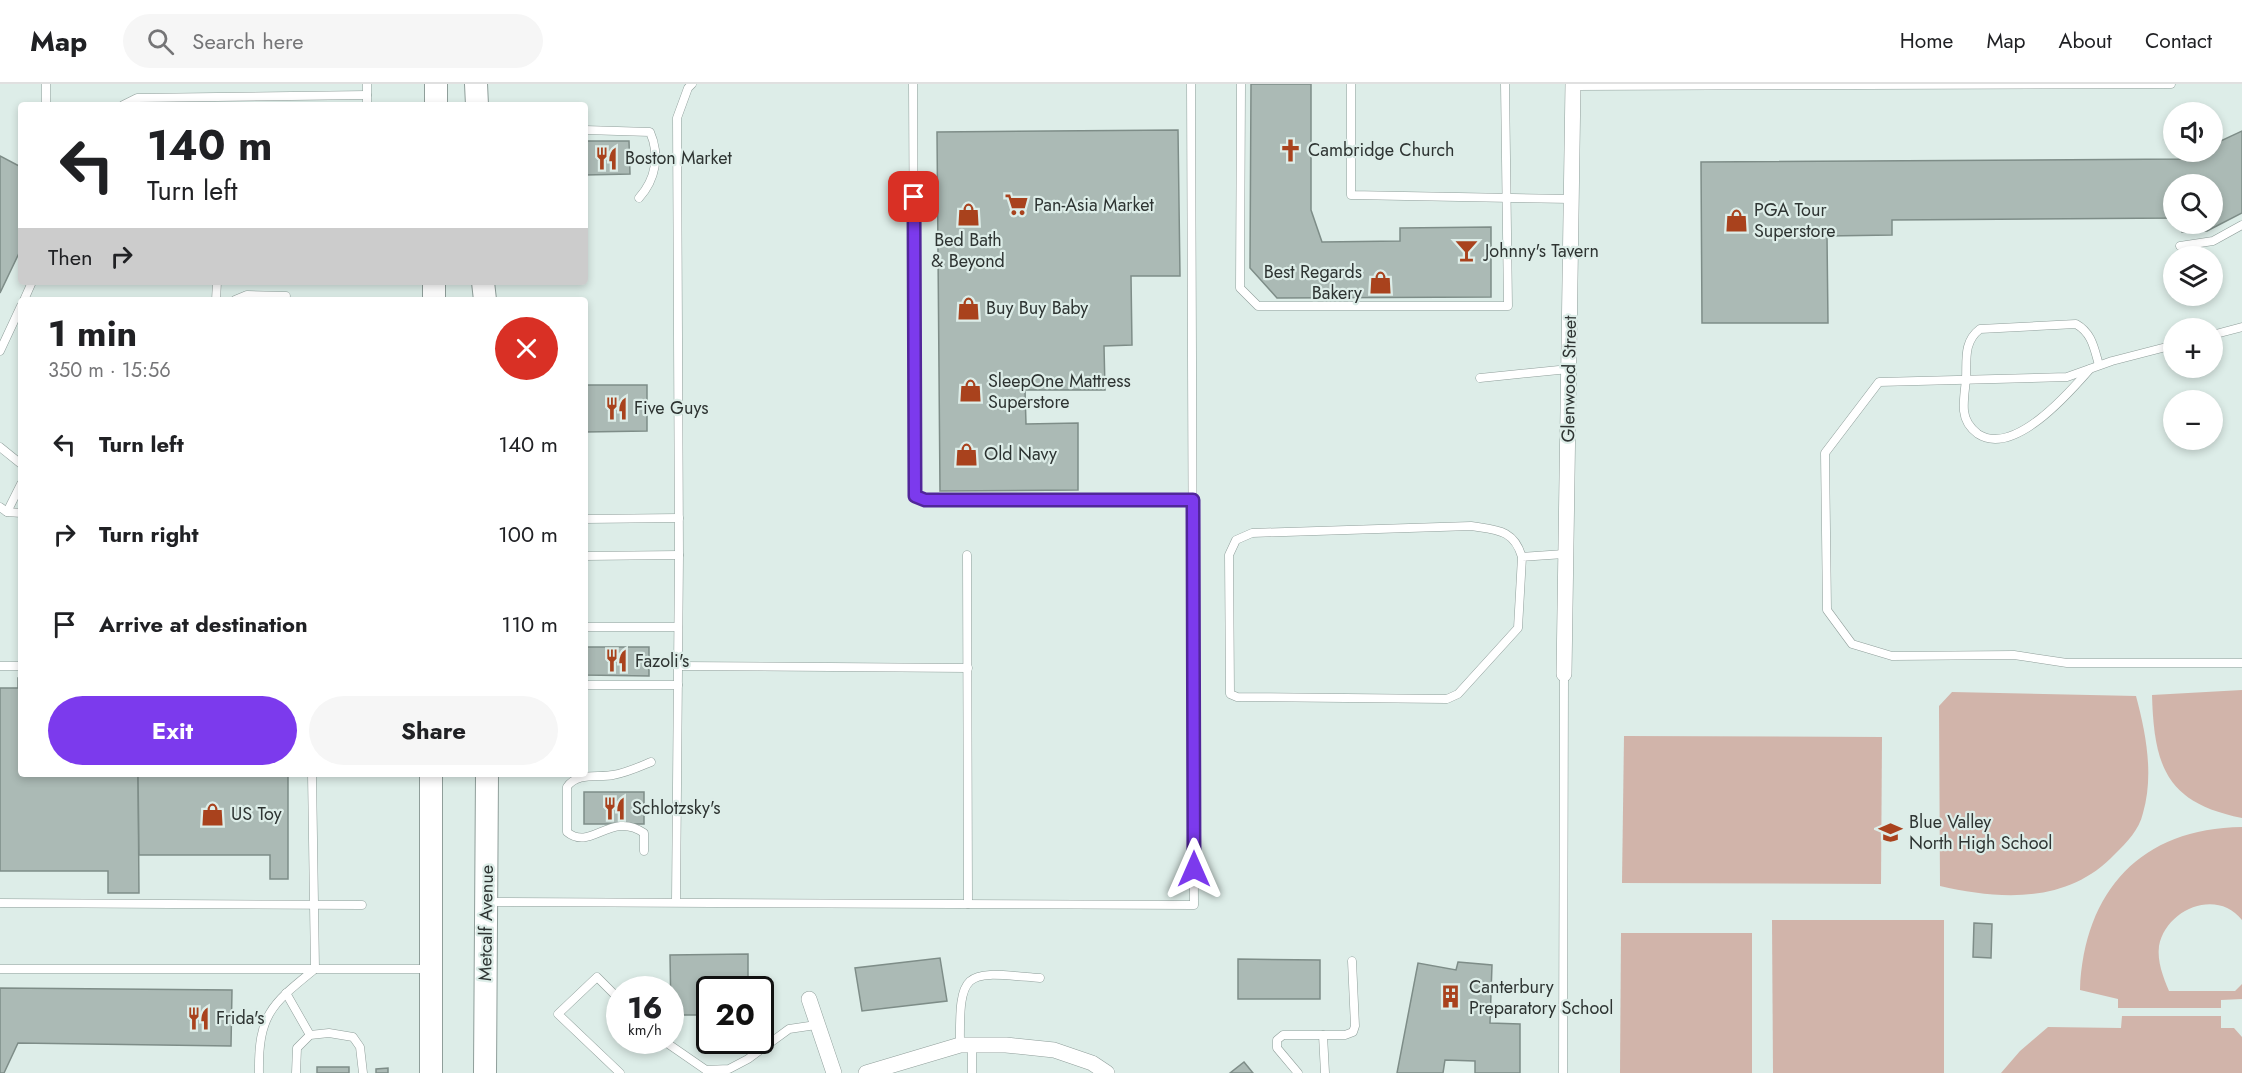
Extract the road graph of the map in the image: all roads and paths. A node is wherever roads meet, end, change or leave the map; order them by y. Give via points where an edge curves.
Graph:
1 (46, 84) edge
2 (367, 84) edge
3 (436, 84) edge
4 (476, 84) edge
5 (692, 84) edge
6 (913, 84) edge
7 (1191, 84) edge
8 (1241, 84) edge
9 (1351, 84) edge
10 (1505, 84) edge
11 (1904, 84) edge
12 (2171, 84) edge
13 (1573, 85) edge
14 (367, 95) junction
15 (216, 101) edge
16 (46, 102) edge
17 (129, 102) edge
18 (367, 102) edge
19 (436, 102) edge
20 (477, 102) edge
21 (588, 130) edge
22 (639, 198) dead end
23 (1508, 199) junction
24 (1572, 199) junction
25 (2242, 225) edge
26 (2180, 246) dead end
27 (286, 296) dead end
28 (242, 297) edge
29 (18, 312) edge
30 (2242, 327) edge
31 (2223, 332) edge
32 (2163, 348) edge
33 (0, 351) edge
34 (2095, 367) junction
35 (1570, 368) junction
36 (1480, 378) dead end
37 (1966, 380) junction
38 (0, 447) edge
39 (18, 462) edge
40 (18, 488) edge
41 (1193, 500) junction
42 (4, 509) edge
43 (679, 518) junction
44 (588, 519) edge
45 (1564, 554) junction
46 (679, 555) junction
47 (967, 555) dead end
48 (588, 556) edge
49 (1522, 557) junction
50 (588, 627) edge
51 (678, 627) junction
52 (2242, 663) edge
53 (0, 666) edge
54 (18, 666) edge
55 (678, 666) junction
56 (968, 668) junction
57 (1564, 674) joint
58 (588, 685) edge
59 (678, 685) junction
60 (651, 762) dead end
61 (588, 776) edge
62 (312, 777) edge
63 (431, 777) edge
64 (487, 777) edge
65 (579, 777) edge
66 (644, 851) dead end
67 (486, 902) junction
68 (676, 902) junction
69 (0, 903) edge
70 (969, 904) junction
71 (315, 905) junction
72 (362, 905) dead end
73 (1352, 961) dead end
74 (0, 969) edge
75 (315, 969) junction
76 (431, 969) junction
77 (1040, 978) dead end
78 (606, 986) edge
79 (286, 993) junction
80 (808, 999) dead end
81 (816, 1025) junction
82 (310, 1035) junction
83 (1323, 1035) junction
84 (966, 1045) junction
85 (683, 1054) edge
86 (258, 1073) edge
87 (296, 1073) edge
88 (363, 1073) edge
89 (431, 1073) edge
90 (485, 1073) edge
91 (621, 1073) edge
92 (834, 1073) edge
93 (866, 1073) edge
94 (972, 1073) edge
95 (1107, 1073) edge
96 (1298, 1073) edge
97 (1325, 1073) edge
98 (1563, 1073) edge

1 - 16 lane
2 - 14 lane
3 - 19 main road
4 - 20 main road
5 - 43 lane via 677,118
6 - 41 lane via 915,496 925,500
7 - 41 lane
8 - 23 lane via 1240,288 1258,306 1508,306
9 - 23 lane via 1351,195
10 - 23 lane
11 - 12 lane
11 - 13 lane
13 - 24 street, Glenwood Street
14 - 15 lane
14 - 18 lane
15 - 17 lane via 137,98
21 - 22 lane via 650,132 656,163
23 - 24 lane
24 - 35 street, Glenwood Street
25 - 26 lane via 2213,241
27 - 28 lane
29 - 33 lane
30 - 31 lane
32 - 34 lane
34 - 37 lane via 2067,377
34 - 37 lane via 2052,411 2019,432 1998,438 1985,437 1968,425 1964,412
34 - 37 lane via 2091,339 2076,324 1980,329 1966,347
35 - 36 lane
35 - 45 street, Glenwood Street
37 - 52 lane via 1879,382 1825,453 1827,610 1852,644 1892,656 2014,655 2067,663
38 - 39 lane
40 - 42 lane
41 - 70 lane via 1194,905
43 - 44 lane
43 - 46 lane
45 - 49 lane
45 - 57 street, Glenwood Street
46 - 48 lane
46 - 51 lane
47 - 56 lane
49 - 49 lane via 1519,546 1505,532 1471,526 1252,533 1236,540 1229,555 1230,694 1447,699 1458,694 1518,628
50 - 51 lane
51 - 55 lane
53 - 54 lane
55 - 56 lane
55 - 59 lane
56 - 70 lane
57 - 98 lane
58 - 59 lane
59 - 68 lane
60 - 61 lane via 615,775
62 - 71 lane
63 - 76 main road
64 - 67 main road, Metcalf Avenue
65 - 66 lane via 567,787 567,832 573,838 589,838 609,827 636,827 644,833
67 - 68 lane
67 - 90 main road, Metcalf Avenue
68 - 70 lane
69 - 71 lane
71 - 72 lane
71 - 75 lane
73 - 83 lane via 1353,1032
74 - 75 lane
75 - 76 lane
75 - 79 lane
76 - 89 main road
77 - 84 lane via 996,974 971,979 960,1002
78 - 91 lane via 597,977 558,1014
79 - 82 lane
79 - 86 lane via 275,1003 261,1028
80 - 81 street
81 - 85 lane via 789,1029 729,1070 706,1070
81 - 92 street
82 - 87 lane via 297,1048
82 - 88 lane via 353,1037 360,1047
83 - 96 lane via 1283,1035 1277,1040 1277,1048
83 - 97 lane
84 - 93 street
84 - 94 lane
84 - 95 street via 1054,1050 1092,1063

